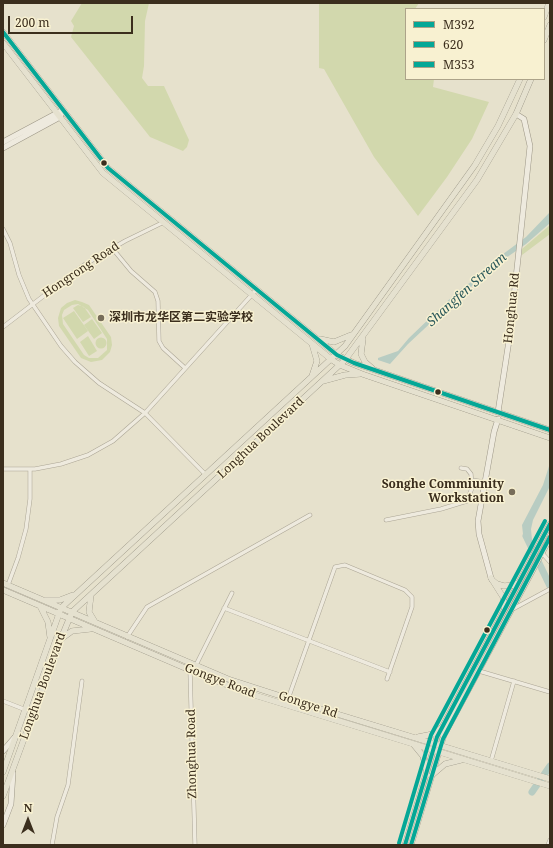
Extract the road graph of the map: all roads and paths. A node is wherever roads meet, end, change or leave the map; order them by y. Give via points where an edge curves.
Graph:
1 (549, 3) edge
2 (545, 14) edge
3 (550, 25) edge
4 (3, 32) edge
5 (545, 38) edge
6 (3, 44) edge
7 (520, 80) edge
8 (531, 80) edge
9 (63, 110) junction
10 (516, 114) junction
11 (58, 115) junction
12 (3, 142) edge
13 (3, 148) edge
14 (164, 222) junction
15 (3, 228) edge
16 (112, 248) junction
17 (257, 289) junction
18 (252, 294) junction
19 (32, 304) junction
20 (3, 327) edge
21 (353, 334) junction
22 (365, 334) junction
23 (315, 337) junction
24 (311, 342) junction
25 (337, 355) junction
26 (332, 360) junction
27 (345, 360) junction
28 (340, 365) junction
29 (368, 366) junction
30 (186, 368) junction
31 (362, 374) junction
32 (310, 379) junction
33 (321, 382) junction
34 (498, 412) junction
35 (145, 413) junction
36 (498, 419) junction
37 (550, 430) edge
38 (550, 438) edge
39 (461, 468) dead end
40 (3, 469) edge
41 (30, 469) junction
42 (206, 474) junction
43 (471, 480) junction
44 (213, 482) junction
45 (485, 482) junction
46 (310, 515) dead end
47 (386, 520) dead end
48 (550, 524) edge
49 (550, 538) edge
50 (542, 553) junction
51 (550, 562) edge
52 (491, 578) junction
53 (520, 581) junction
54 (5, 586) edge
55 (548, 590) edge
56 (232, 592) dead end
57 (76, 595) junction
58 (91, 595) junction
59 (35, 597) junction
60 (40, 606) junction
61 (61, 608) junction
62 (224, 608) junction
63 (512, 610) junction
64 (72, 612) junction
65 (504, 612) junction
66 (59, 614) junction
67 (68, 618) junction
68 (97, 623) junction
69 (94, 629) junction
70 (127, 637) junction
71 (309, 640) junction
72 (60, 641) junction
73 (49, 643) junction
74 (196, 665) junction
75 (190, 670) junction
76 (479, 671) junction
77 (390, 672) junction
78 (387, 679) dead end
79 (82, 681) dead end
80 (514, 681) junction
81 (550, 692) edge
82 (288, 699) junction
83 (3, 701) edge
84 (26, 710) junction
85 (443, 727) junction
86 (16, 736) junction
87 (414, 740) junction
88 (436, 747) junction
89 (3, 751) edge
90 (467, 760) junction
91 (491, 761) junction
92 (13, 769) junction
93 (3, 772) edge
94 (428, 776) junction
95 (550, 779) edge
96 (550, 786) edge
97 (3, 796) edge
98 (3, 825) edge
99 (550, 840) edge
100 (52, 845) edge
101 (195, 845) edge
102 (405, 845) edge
103 (411, 845) edge
104 (548, 845) edge

1 - 2 main road
3 - 5 main road
4 - 9 main road
6 - 11 main road
7 - 21 main road, Longhua Boulevard via 498,126 475,165
8 - 10 main road, Longhua Boulevard
9 - 11 street
9 - 17 main road via 108,168
10 - 22 main road, Longhua Boulevard via 477,180
10 - 34 street, Honghua Rd via 524,119 530,146 510,334
11 - 12 street
11 - 13 street
11 - 14 main road via 103,173
14 - 16 street, Hongrong Road
14 - 18 main road
15 - 19 street
16 - 19 street, Hongrong Road via 70,274
16 - 30 street via 131,271 155,292 158,301 159,341 163,348
17 - 18 street
17 - 23 main road
18 - 24 main road
18 - 30 street
19 - 20 street, Hongrong Road
19 - 35 street via 57,342 82,370 107,390
21 - 23 main road via 334,342
21 - 25 main road, Longhua Boulevard
22 - 27 main road, Longhua Boulevard
22 - 29 main road via 361,351
23 - 25 main road
24 - 26 main road
24 - 32 main road via 317,361
25 - 26 main road, Longhua Boulevard
25 - 27 main road
26 - 28 main road
26 - 32 main road, Longhua Boulevard
27 - 28 main road, Longhua Boulevard
27 - 29 main road
28 - 31 main road
28 - 33 main road, Longhua Boulevard
29 - 34 main road
30 - 35 street
31 - 33 main road via 345,375
31 - 36 main road
32 - 42 main road, Longhua Boulevard
33 - 44 main road, Longhua Boulevard
34 - 37 main road
35 - 41 street via 113,441 88,455 62,464
35 - 42 street
36 - 38 main road
36 - 45 street
39 - 43 street via 469,470
40 - 41 street
41 - 54 street via 26,529 18,558
42 - 44 street
42 - 57 main road, Longhua Boulevard
43 - 45 street
43 - 47 street via 470,497 467,501
44 - 58 main road, Longhua Boulevard
45 - 52 street via 478,530
46 - 70 street via 147,607
48 - 53 main road
49 - 50 main road
50 - 51 street
50 - 63 main road
52 - 53 main road via 504,586
52 - 65 main road via 503,597
53 - 65 main road
54 - 59 main road
54 - 60 main road, Gongye Road
55 - 63 street
56 - 62 street
57 - 59 main road via 60,600
57 - 61 main road, Longhua Boulevard
58 - 64 main road, Longhua Boulevard
58 - 68 main road via 89,612
59 - 61 main road
60 - 66 main road, Gongye Road
60 - 73 main road via 49,626
61 - 64 main road
61 - 66 main road, Longhua Boulevard
62 - 71 street
62 - 74 street
63 - 76 main road
64 - 67 main road, Longhua Boulevard
64 - 68 main road, Gongye Rd
65 - 85 main road
66 - 67 main road, Gongye Road
66 - 73 main road, Longhua Boulevard
67 - 69 main road, Gongye Road
67 - 72 main road, Longhua Boulevard
68 - 70 main road, Gongye Rd
69 - 72 main road via 76,630
69 - 75 main road, Gongye Road
70 - 74 main road, Gongye Rd
71 - 77 street
71 - 77 street via 334,567 345,565 405,590 412,597 412,607
71 - 82 street
72 - 92 main road, Longhua Boulevard
73 - 84 main road, Longhua Boulevard
74 - 75 street
74 - 82 main road, Gongye Rd
75 - 87 main road, Gongye Road via 263,698
75 - 101 street, Zhonghua Road
76 - 80 street
76 - 88 main road
77 - 78 street
79 - 100 street via 68,785 57,817
80 - 81 street
80 - 91 street
82 - 87 main road, Gongye Rd
83 - 84 street
84 - 86 main road, Longhua Boulevard
85 - 87 main road via 433,734
85 - 88 main road
86 - 89 street
86 - 93 main road, Longhua Boulevard
87 - 88 main road, Gongye Road
87 - 94 main road via 423,756
88 - 90 main road, Gongye Road
88 - 91 main road
88 - 94 main road
90 - 94 main road via 446,764
90 - 96 main road
91 - 95 main road
92 - 97 main road, Longhua Boulevard
92 - 98 street via 11,804
94 - 102 main road
94 - 103 main road
99 - 104 street

